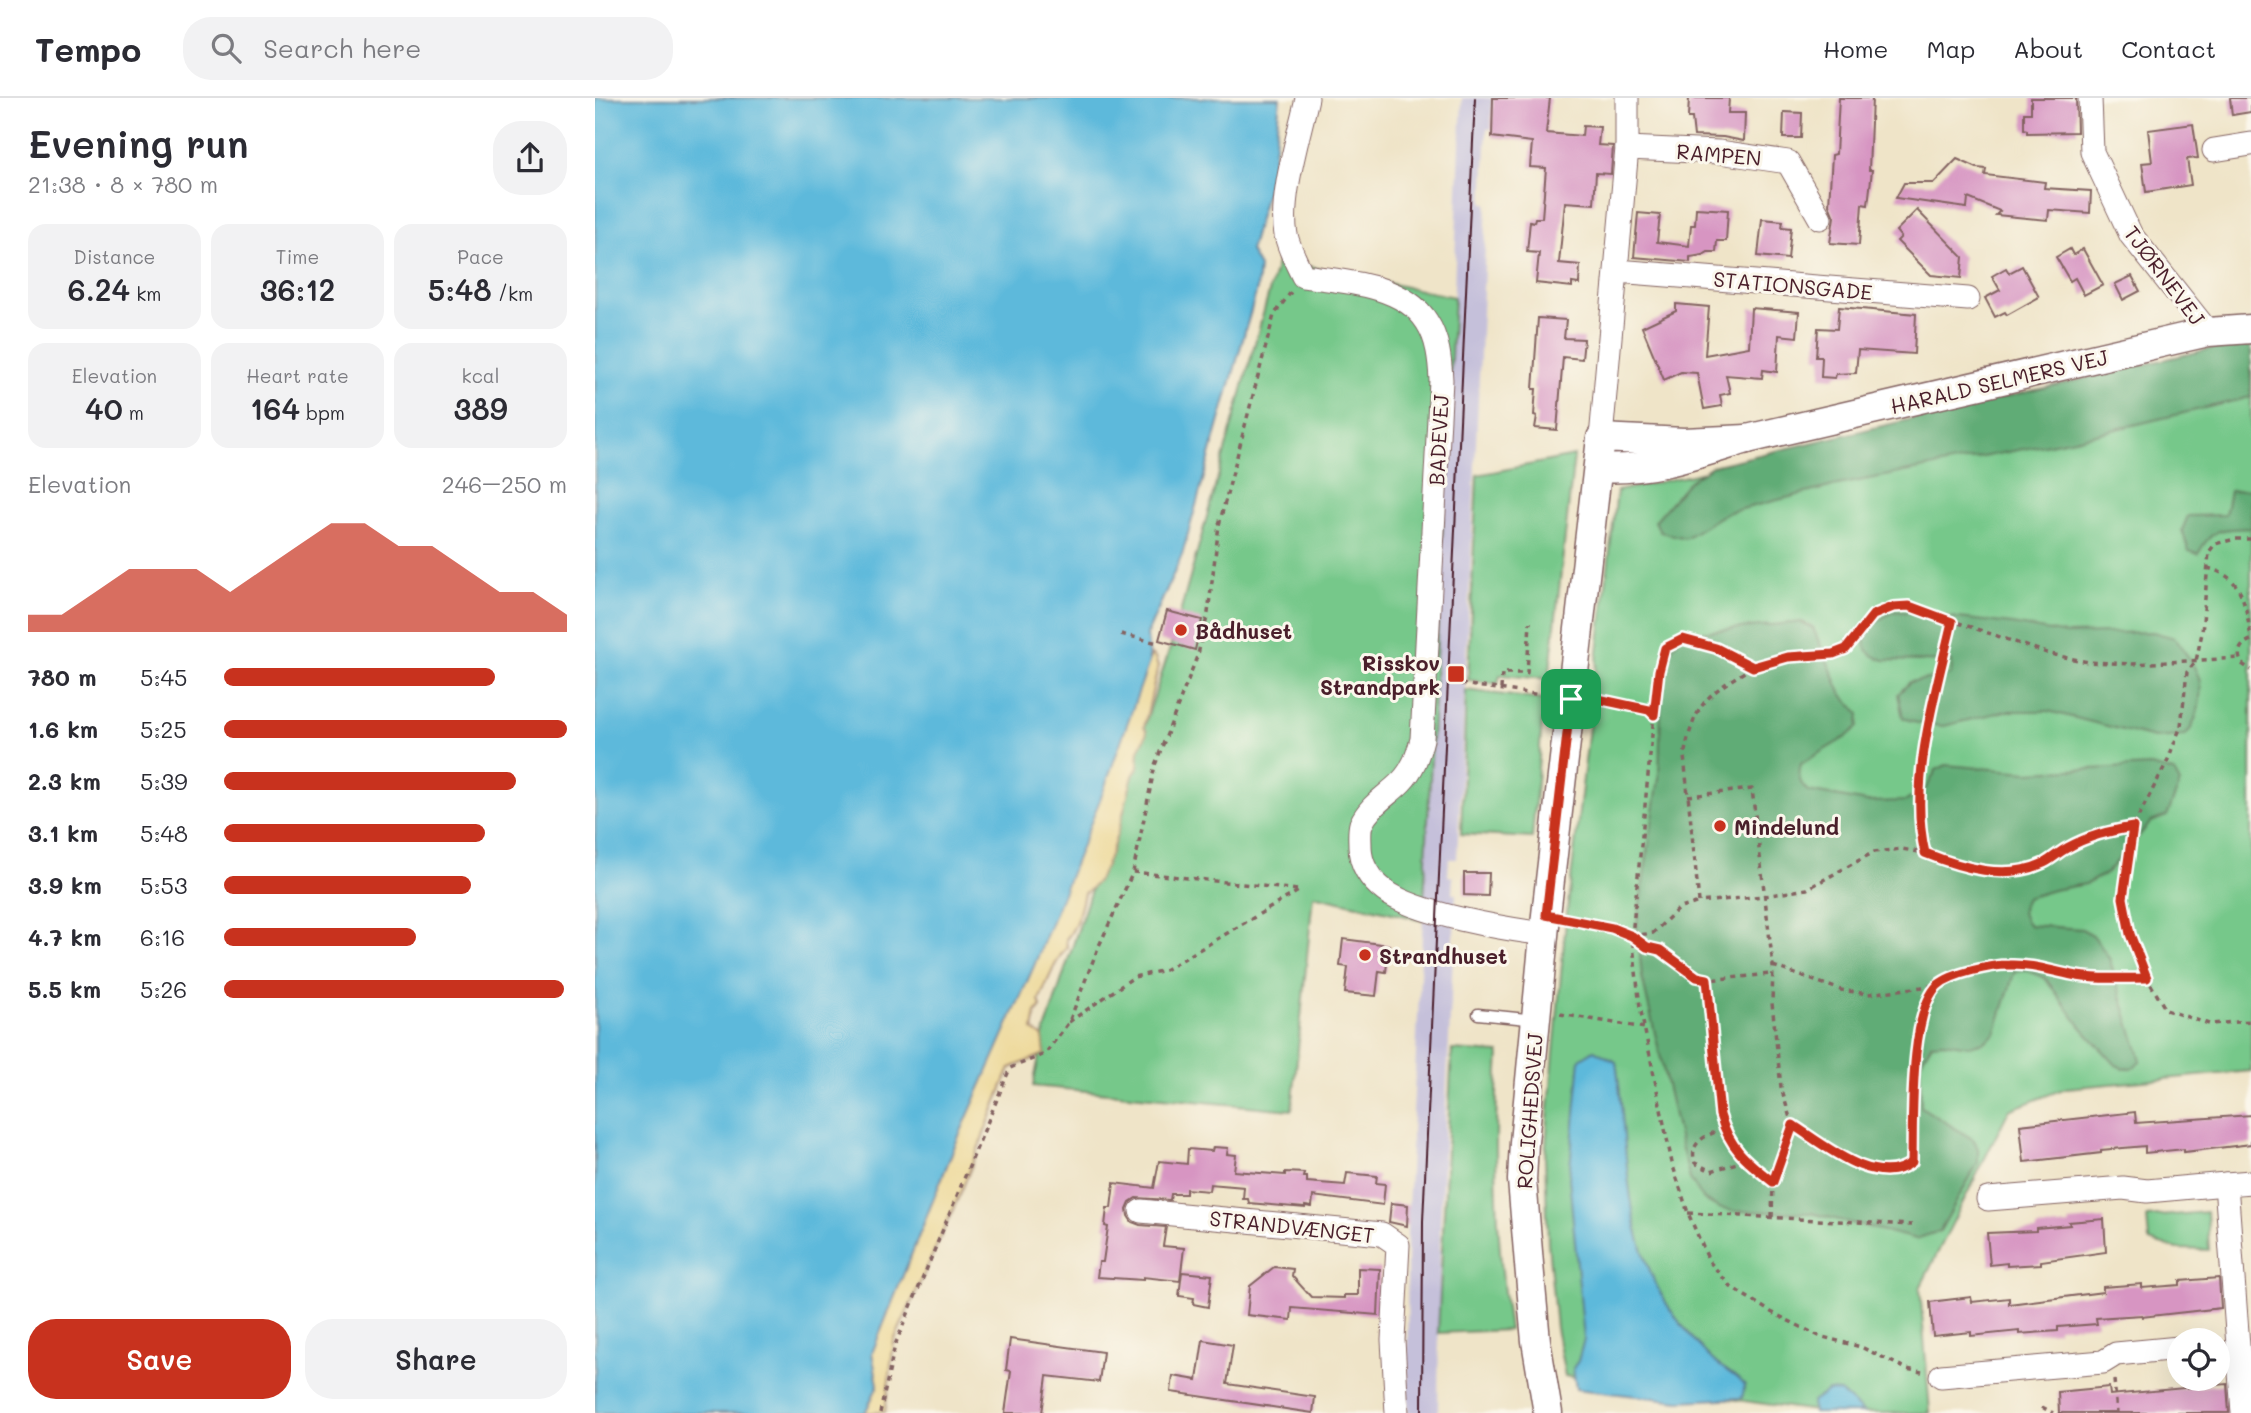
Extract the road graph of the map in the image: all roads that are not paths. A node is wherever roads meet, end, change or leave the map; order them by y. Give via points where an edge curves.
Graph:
1 (1307, 98) edge
2 (1627, 98) edge
3 (2090, 98) edge
4 (2251, 144) edge
5 (1627, 148) junction
6 (2214, 150) dead end
7 (1820, 218) dead end
8 (1617, 271) junction
9 (1968, 299) dead end
10 (2251, 329) edge
11 (2208, 332) junction
12 (1601, 438) junction
13 (1748, 439) junction
14 (1598, 468) junction
15 (1546, 924) junction
16 (1478, 1014) dead end
17 (1536, 1015) junction
18 (2251, 1182) edge
19 (2226, 1184) junction
20 (1988, 1199) dead end
21 (1141, 1211) dead end
22 (2227, 1328) edge
23 (2167, 1349) edge
24 (2230, 1357) edge
25 (1941, 1376) road end
26 (1397, 1413) edge
27 (1548, 1413) edge
28 (2243, 1413) edge

1 - 15 street, BADEVEJ via 1285,202 1285,232 1303,276 1363,284 1389,292 1415,308 1427,321 1441,380 1422,739 1417,759 1403,781 1372,807 1360,827 1360,858 1385,891 1408,903 1462,918
2 - 5 street
3 - 11 street, TJØRNEVEJ via 2092,152 2131,235
4 - 6 street
5 - 7 street, RAMPEN via 1719,152 1788,162
5 - 8 street
8 - 9 street, STATIONSGADE
8 - 12 street
10 - 11 street, HARALD SELMERS VEJ
11 - 13 street, HARALD SELMERS VEJ
12 - 13 street, HARALD SELMERS VEJ
12 - 14 street, ROLIGHEDSVEJ
13 - 14 street, HARALD SELMERS VEJ via 1635,469
14 - 15 street, ROLIGHEDSVEJ
15 - 17 street, ROLIGHEDSVEJ
16 - 17 lane
17 - 27 street, ROLIGHEDSVEJ via 1522,1180
18 - 19 street
19 - 20 street
19 - 22 street
21 - 26 street, STRANDVÆNGET via 1382,1234 1398,1245 1393,1340
23 - 25 street via 2116,1354 2103,1362
24 - 28 street

